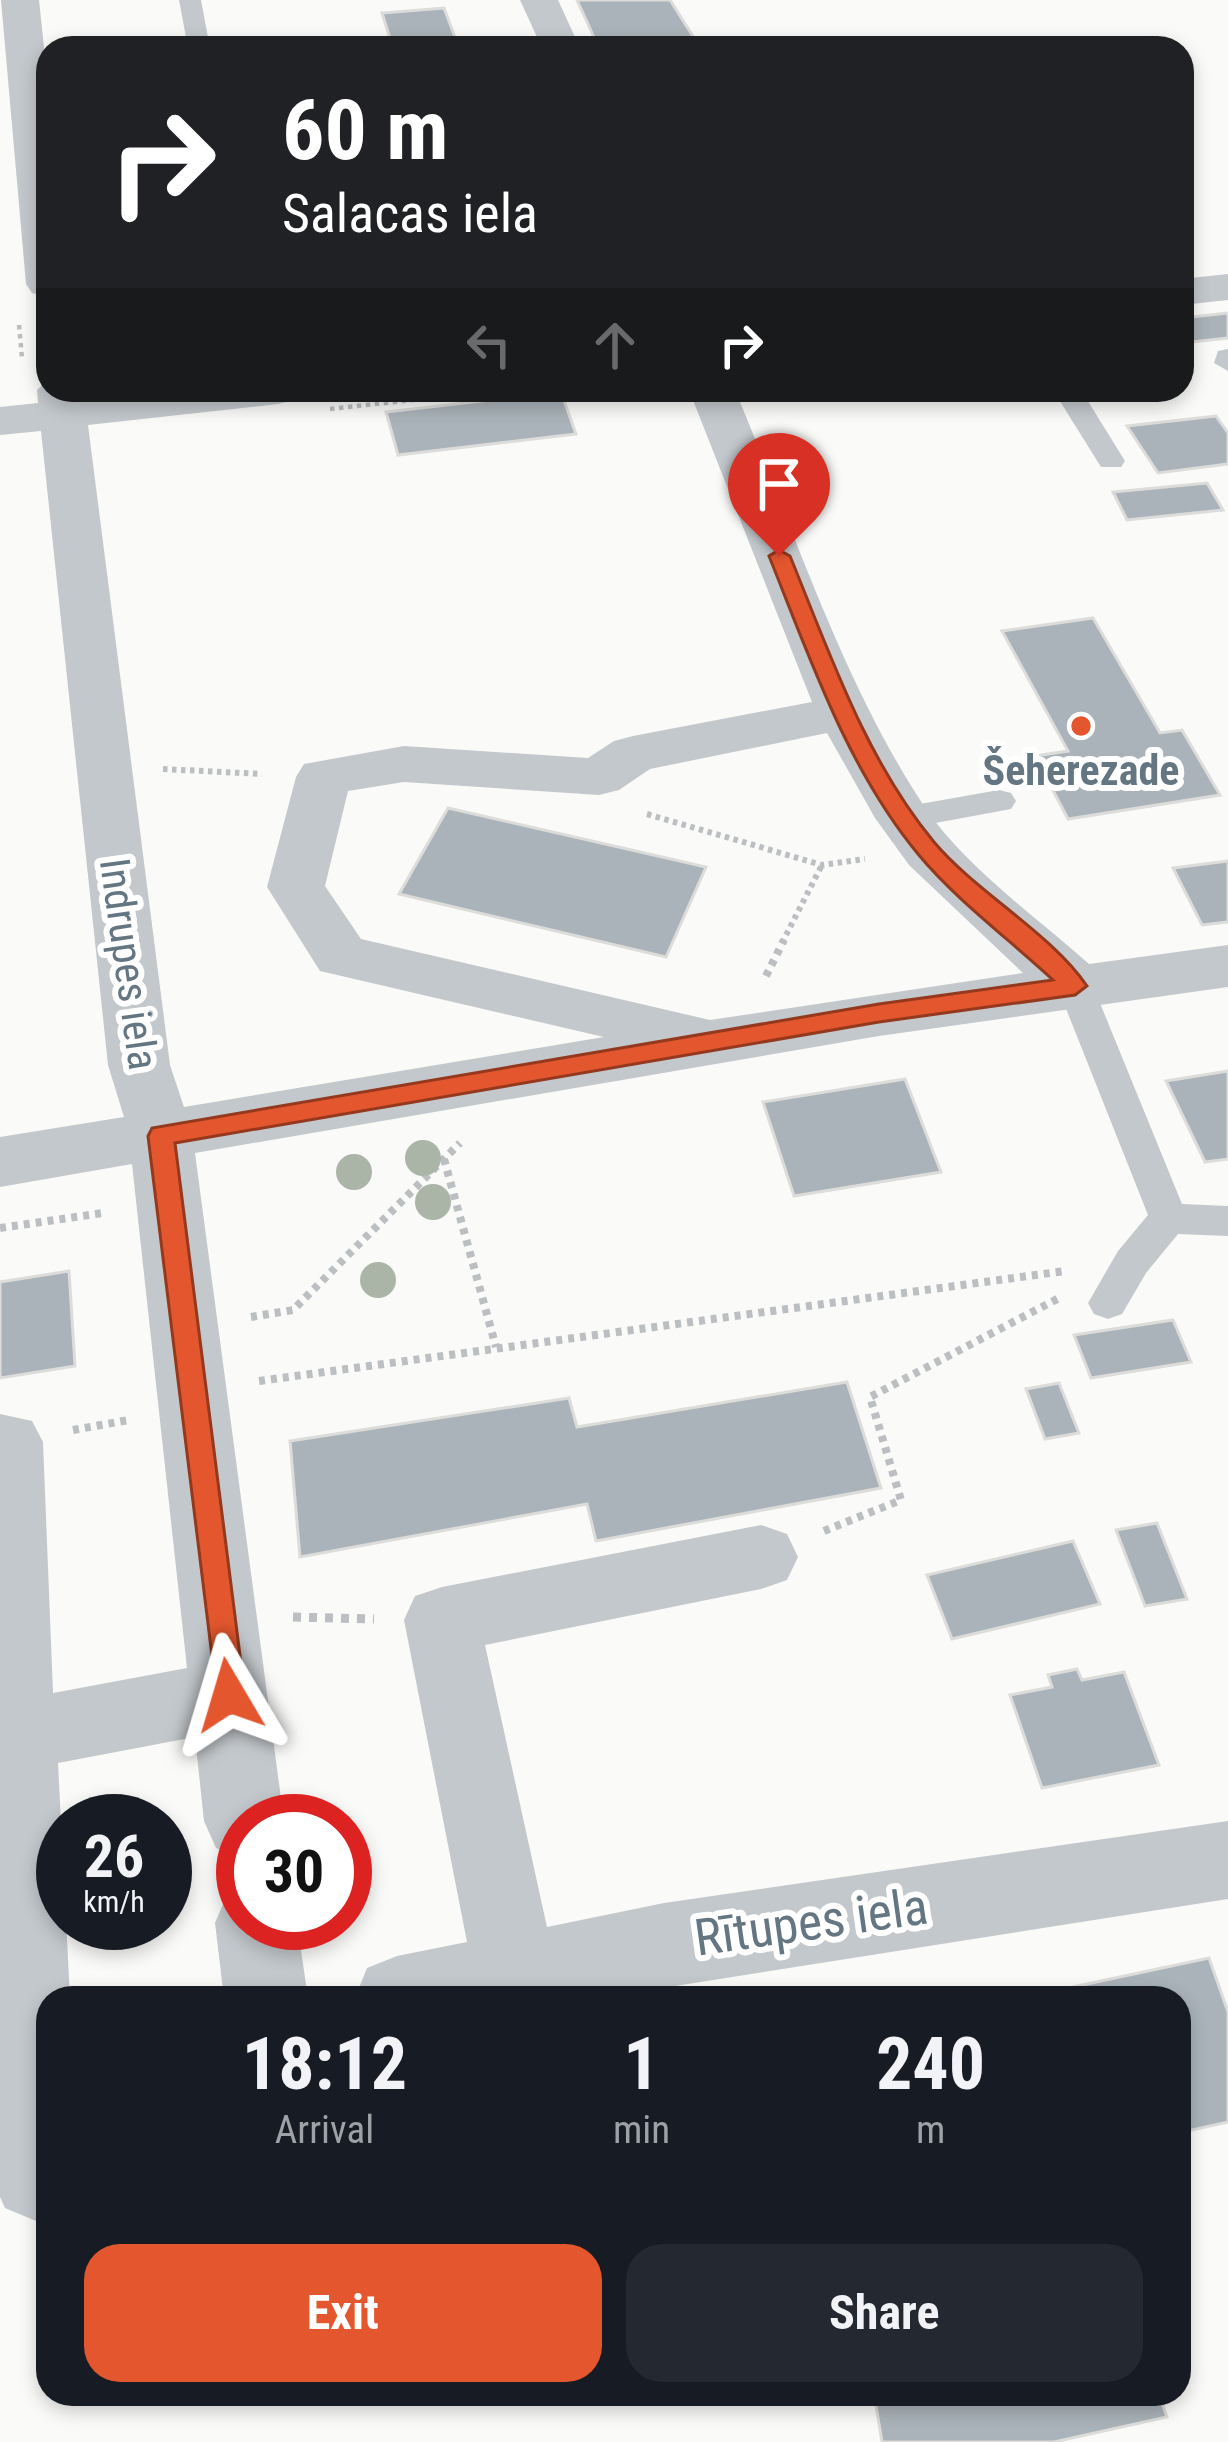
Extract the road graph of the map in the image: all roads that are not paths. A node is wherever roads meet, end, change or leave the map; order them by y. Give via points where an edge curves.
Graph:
1 (20, 0) edge
2 (190, 0) edge
3 (539, 0) edge
4 (197, 36) edge
5 (555, 36) edge
6 (36, 162) edge
7 (1228, 287) edge
8 (1194, 291) edge
9 (61, 402) edge
10 (717, 402) edge
11 (1074, 402) edge
12 (0, 421) edge
13 (1111, 461) dead end
14 (843, 713) junction
15 (999, 801) dead end
16 (916, 834) junction
17 (1228, 966) edge
18 (1075, 986) junction
19 (718, 1041) junction
20 (161, 1136) junction
21 (0, 1162) edge
22 (1168, 1218) junction
23 (1228, 1221) edge
24 (1119, 1284) road end
25 (3, 1443) edge
26 (761, 1557) road end
27 (10, 1685) edge
28 (229, 1695) junction
29 (241, 1794) edge
30 (1228, 1860) edge
31 (260, 1950) edge
32 (515, 1974) junction
33 (264, 1986) edge
34 (456, 1986) edge
35 (36, 2163) edge

1 - 6 street
2 - 4 lane
3 - 5 street
7 - 8 street
9 - 12 street
9 - 20 street, Indrupes iela via 139,1065
10 - 14 street
11 - 13 lane
14 - 16 street
14 - 19 street via 633,754 598,777 404,764 324,777 296,887 341,956
15 - 16 lane
16 - 18 street
17 - 18 street
18 - 19 street
18 - 22 lane
19 - 20 street
20 - 21 street
20 - 28 street, Indrupes iela
22 - 23 lane
22 - 24 lane
25 - 27 street
26 - 32 street via 442,1619
27 - 28 street
27 - 35 street
28 - 29 street, Indrupes iela
30 - 32 street, Rītupes iela via 664,1944
31 - 33 street
32 - 34 street, Rītupes iela

